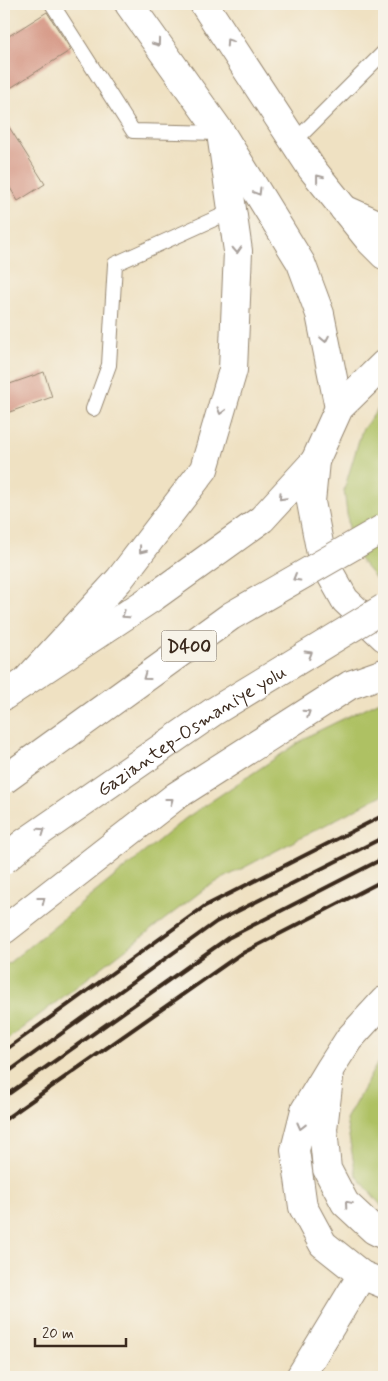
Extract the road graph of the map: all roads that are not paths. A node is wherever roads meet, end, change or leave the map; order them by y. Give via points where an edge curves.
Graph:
1 (52, 4) edge
2 (129, 4) edge
3 (204, 4) edge
4 (384, 52) edge
5 (221, 133) junction
6 (295, 141) junction
7 (344, 209) junction
8 (232, 211) junction
9 (384, 227) edge
10 (384, 255) edge
11 (384, 364) edge
12 (339, 408) junction
13 (93, 409) dead end
14 (315, 461) junction
15 (384, 528) edge
16 (384, 608) edge
17 (384, 637) edge
18 (384, 673) edge
19 (15, 689) edge
20 (4, 780) edge
21 (4, 860) edge
22 (4, 930) edge
23 (384, 1001) edge
24 (330, 1067) junction
25 (384, 1235) edge
26 (373, 1279) edge
27 (300, 1377) edge

1 - 5 lane via 133,131
2 -> 5 main road
6 -> 3 main road
4 - 6 lane
5 - 8 main road
5 -> 12 main road via 301,263 320,314
7 -> 6 main road
7 - 9 main road
7 - 10 main road
8 - 13 lane via 115,264 109,365
8 -> 19 main road via 238,251 233,370 204,469 119,580
11 - 12 main road
12 - 14 main road
14 - 17 main road via 311,502 322,560 345,600
14 -> 19 main road via 262,519 155,596
15 -> 20 main road, D400, bridge via 231,616
21 -> 16 main road, Gaziantep-Osmaniye yolu, bridge via 212,712
22 -> 18 main road via 176,796 350,685
23 - 24 main road via 348,1039
25 -> 24 main road via 345,1203 327,1169 323,1129
24 -> 26 main road via 305,1110 295,1150 303,1207 323,1244
26 - 27 main road

